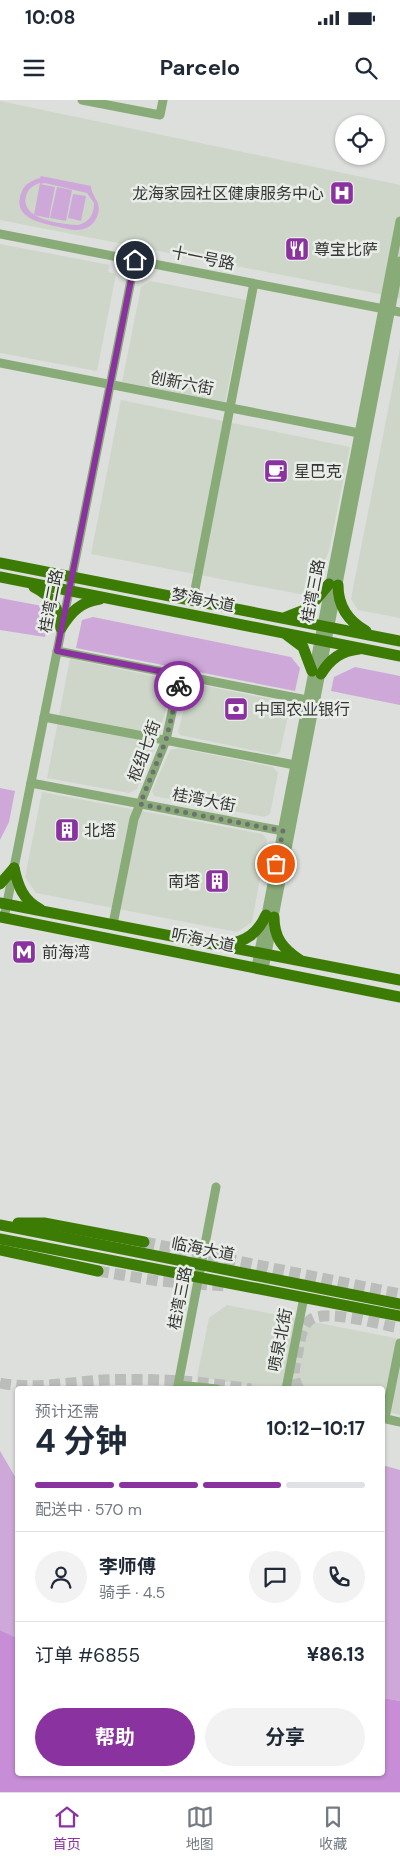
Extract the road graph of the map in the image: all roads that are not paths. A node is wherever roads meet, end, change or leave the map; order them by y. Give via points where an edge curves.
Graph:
1 (82, 100) edge
2 (163, 100) edge
3 (400, 221) edge
4 (0, 234) edge
5 (0, 238) edge
6 (135, 260) junction
7 (400, 261) edge
8 (253, 288) junction
9 (389, 296) junction
10 (391, 310) edge
11 (400, 316) edge
12 (0, 363) edge
13 (111, 381) junction
14 (369, 399) junction
15 (230, 408) junction
16 (359, 433) junction
17 (0, 563) edge
18 (0, 577) edge
19 (71, 577) junction
20 (26, 582) junction
21 (334, 584) junction
22 (68, 591) junction
23 (109, 599) junction
24 (193, 600) junction
25 (282, 617) junction
26 (326, 626) junction
27 (61, 628) junction
28 (279, 631) junction
29 (372, 635) junction
30 (323, 640) junction
31 (400, 641) edge
32 (368, 649) junction
33 (57, 651) junction
34 (400, 656) edge
35 (316, 673) junction
36 (180, 675) junction
37 (307, 700) junction
38 (44, 717) junction
39 (166, 740) junction
40 (295, 765) junction
41 (31, 783) junction
42 (140, 804) junction
43 (283, 831) junction
44 (14, 868) junction
45 (0, 884) edge
46 (4, 903) edge
47 (46, 912) junction
48 (270, 916) junction
49 (2, 918) edge
50 (113, 924) junction
51 (222, 945) junction
52 (263, 954) junction
53 (304, 963) junction
54 (260, 968) junction
55 (400, 980) edge
56 (400, 997) edge
57 (216, 1187) dead end
58 (0, 1225) edge
59 (0, 1239) edge
60 (144, 1242) tunnel mouth
61 (0, 1250) edge
62 (201, 1265) junction
63 (98, 1271) tunnel mouth
64 (199, 1277) junction
65 (304, 1298) junction
66 (400, 1304) edge
67 (400, 1316) edge
68 (400, 1343) edge
69 (188, 1386) edge
70 (287, 1386) edge
71 (385, 1413) edge
72 (385, 1418) edge
73 (400, 1422) edge

1 - 2 street via 160,115
3 - 9 street, 桂湾三路
4 - 6 street, 十一号路
5 - 8 street
6 - 10 street, 十一号路
6 - 13 street, 桂湾二路
7 - 9 street, 桂湾三路
8 - 11 street
8 - 15 street
9 - 10 street, 桂湾三路
10 - 14 street, 桂湾三路
12 - 13 street, 创新六街
13 - 15 street, 创新六街
13 - 19 street, 桂湾二路
14 - 16 street, 桂湾三路
14 - 21 street, 桂湾三路
15 - 16 street, 创新六街
15 - 24 street
16 - 21 street, 桂湾三路
17 - 19 main road, 梦海大道
18 - 20 main road, 梦海大道
19 - 22 street, 桂湾二路
19 - 24 main road, 梦海大道
20 - 22 main road, 梦海大道
20 - 27 main road via 53,601
21 - 25 main road via 309,608 293,616
21 - 26 street, 桂湾三路
21 - 29 main road via 347,616
22 - 23 main road, 梦海大道
22 - 27 street, 桂湾二路
23 - 27 main road via 81,605 71,612
23 - 28 main road, 梦海大道
24 - 25 main road, 梦海大道
25 - 26 main road, 梦海大道
26 - 29 main road, 梦海大道
26 - 30 street, 桂湾三路
27 - 33 street, 桂湾二路
28 - 30 main road, 梦海大道
28 - 35 main road via 303,647
29 - 31 main road, 梦海大道
30 - 32 main road, 梦海大道
30 - 35 street, 桂湾三路
32 - 34 main road, 梦海大道
32 - 35 main road via 338,655
33 - 36 street
33 - 38 street, 桂湾二路
35 - 37 street, 桂湾三路
35 - 48 street, 桂湾三路
36 - 37 street
36 - 39 street, 枢纽七街
37 - 40 street, 桂湾三路
38 - 39 street
38 - 41 street, 桂湾二路
39 - 40 street
39 - 42 street, 枢纽七街
40 - 43 street, 桂湾三路
41 - 42 street, 桂湾大街
41 - 44 street, 桂湾二路
42 - 43 street, 桂湾大街
42 - 50 street, 枢纽七街 via 130,837
43 - 48 street, 桂湾三路
44 - 45 main road
44 - 46 street, 桂湾二路
44 - 47 main road via 26,899
46 - 47 main road, 听海大道
46 - 49 street, 桂湾二路
47 - 50 main road, 听海大道
48 - 51 main road via 255,933 237,943
48 - 52 street, 桂湾三路
48 - 53 main road via 279,941
49 - 54 main road, 听海大道
50 - 51 main road, 听海大道
51 - 52 main road, 听海大道
52 - 53 main road, 听海大道
52 - 54 street, 桂湾三路
53 - 55 main road, 听海大道
54 - 56 main road, 听海大道
57 - 62 street, 桂湾三路
58 - 60 main road via 44,1223
58 - 62 main road, 临海大道
59 - 64 main road, 临海大道
61 - 63 main road
62 - 64 street, 桂湾三路
62 - 66 main road, 临海大道
64 - 65 main road, 临海大道
64 - 69 street, 桂湾三路 via 178,1385
65 - 67 main road, 临海大道
65 - 70 street, 喷泉北街
68 - 71 street
72 - 73 street

